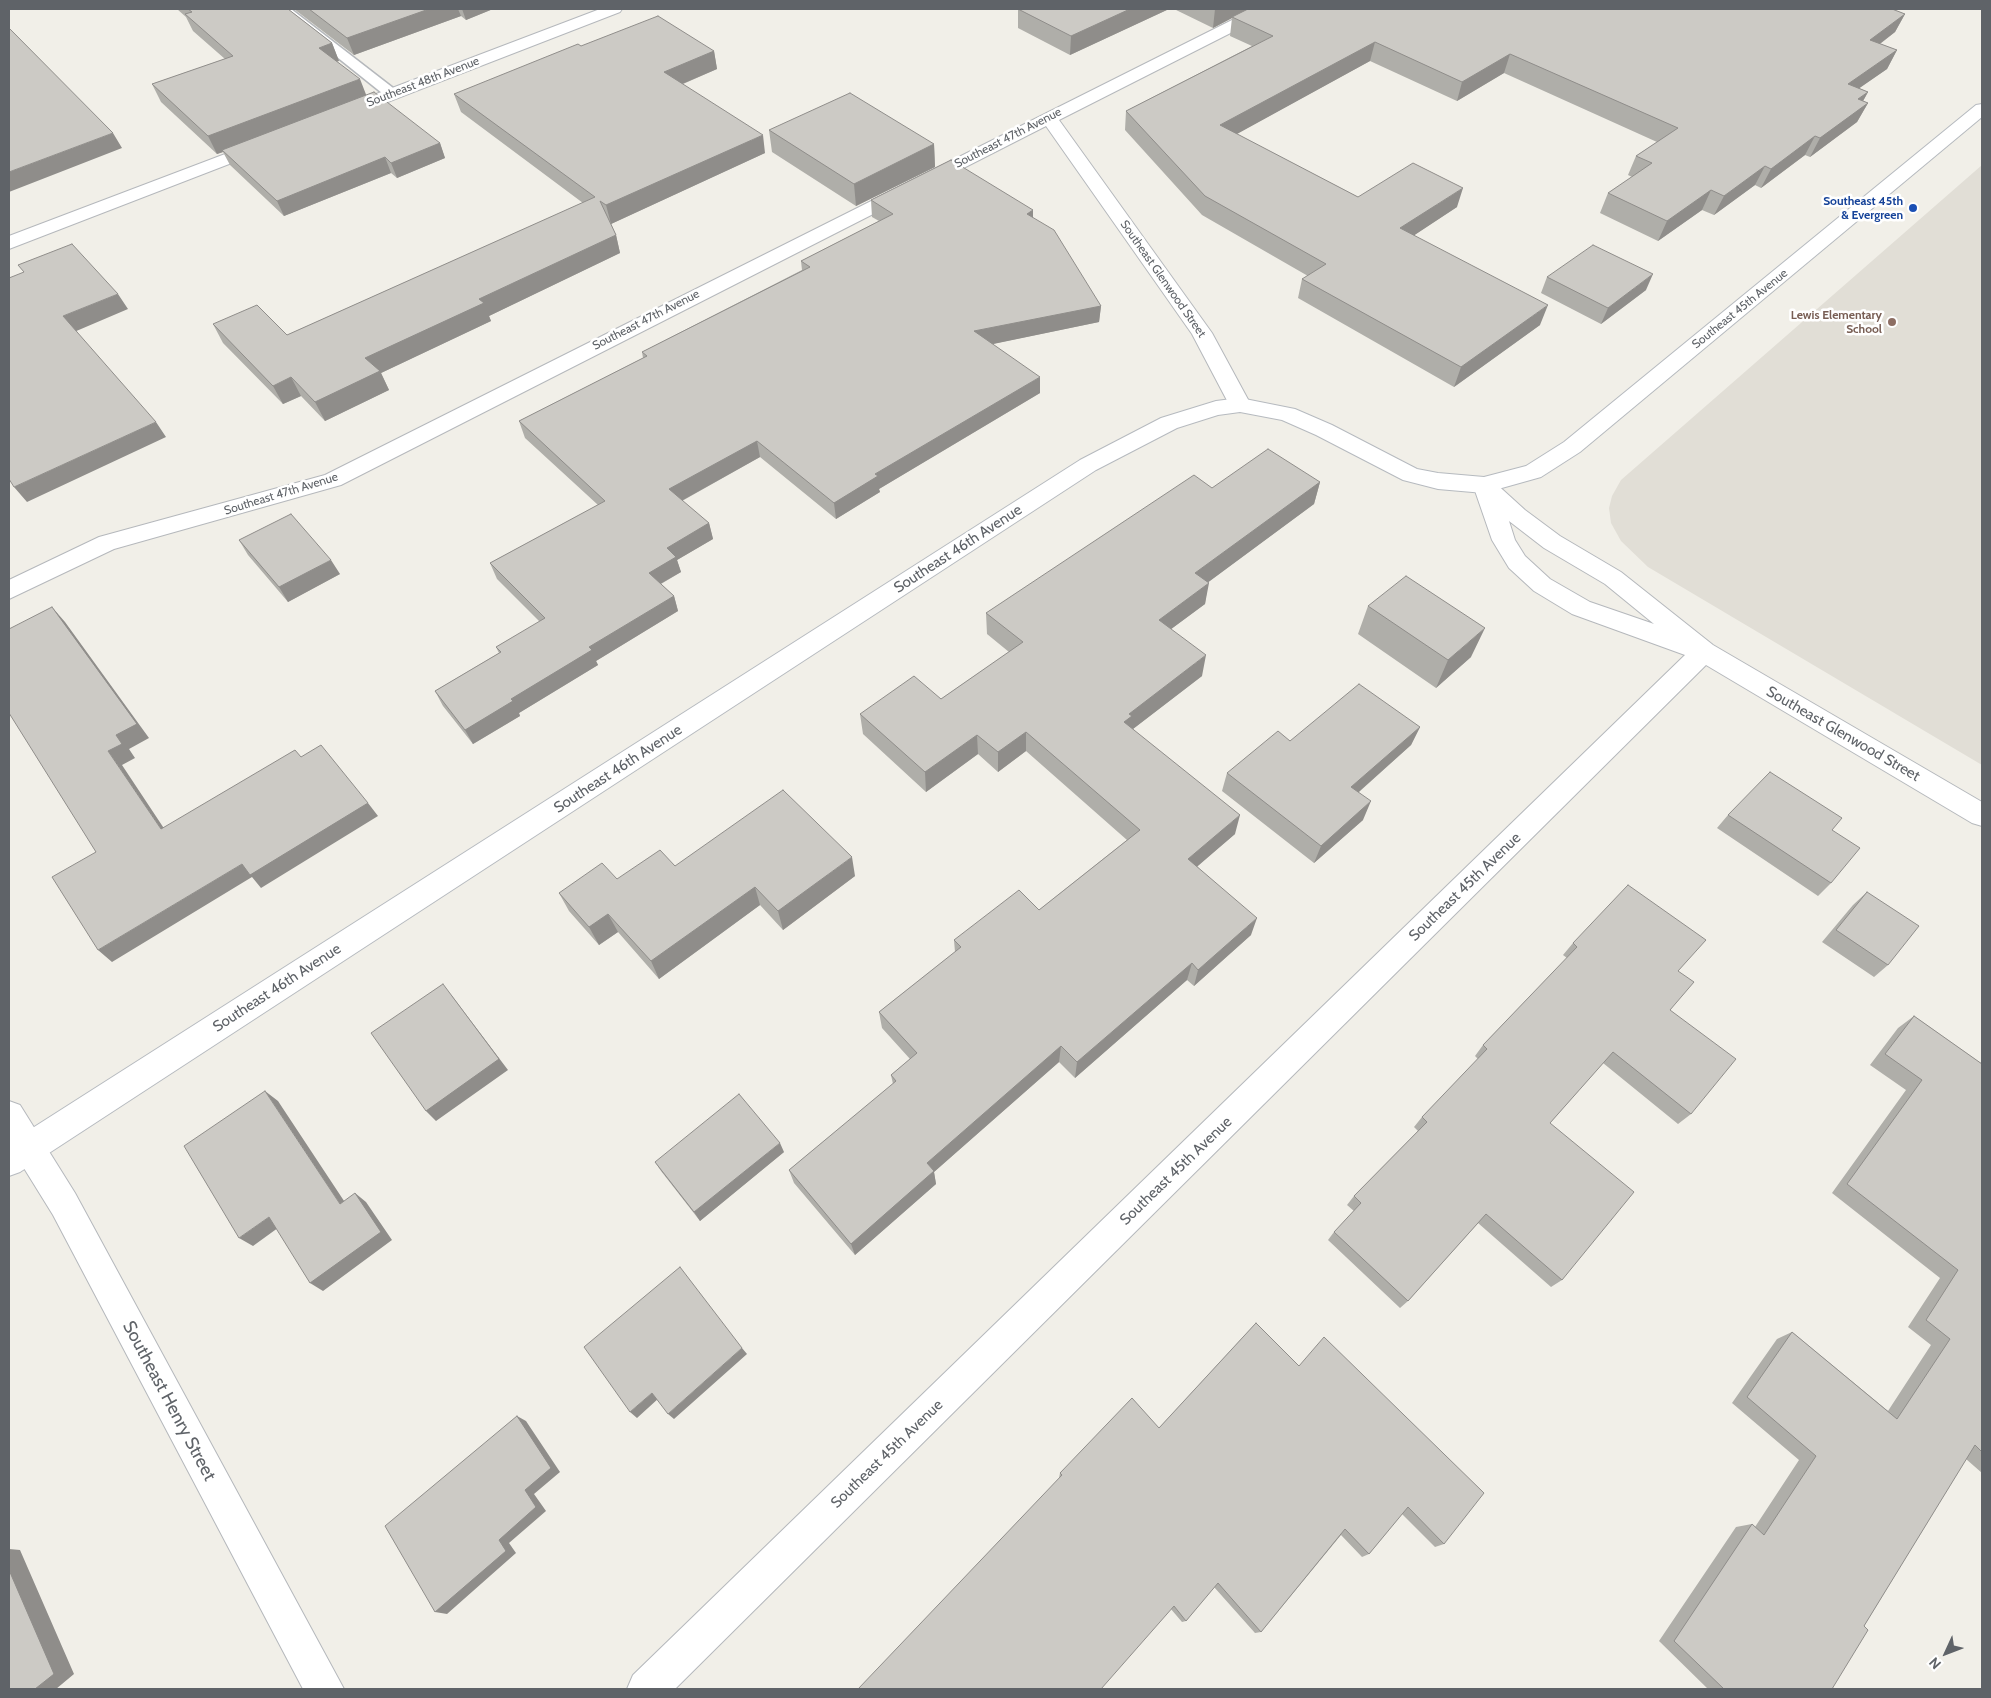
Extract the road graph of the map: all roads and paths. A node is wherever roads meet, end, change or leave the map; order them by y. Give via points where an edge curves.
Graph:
1 (283, 9) edge
2 (614, 9) edge
3 (1266, 9) edge
4 (392, 94) junction
5 (1982, 109) edge
6 (1049, 118) junction
7 (328, 119) edge
8 (274, 140) edge
9 (9, 243) edge
10 (1240, 405) junction
11 (1484, 485) junction
12 (9, 590) edge
13 (1704, 652) junction
14 (1982, 815) edge
15 (9, 1116) edge
16 (19, 1154) edge
17 (324, 1689) edge
18 (648, 1689) edge

1 - 4 lane
2 - 4 street, Southeast 48th Avenue
3 - 6 street, Southeast 47th Avenue
4 - 7 street, Southeast 48th Avenue
5 - 11 street, Southeast 45th Avenue via 1572,447 1533,472
6 - 10 street, Southeast Glenwood Street via 1202,333
6 - 12 street, Southeast 47th Avenue via 333,480 107,543
8 - 9 street
10 - 11 street via 1287,414 1411,475 1438,482
10 - 16 street, Southeast 46th Avenue via 1216,408 1169,424 1088,466
11 - 13 street, Southeast Glenwood Street via 1517,516 1552,542 1613,578
11 - 13 street, Southeast Glenwood Street via 1504,540 1517,562 1542,585 1581,608
13 - 14 street, Southeast Glenwood Street
13 - 18 street, Southeast 45th Avenue
15 - 16 street, Southeast Henry Street
16 - 17 street, Southeast Henry Street via 64,1204

